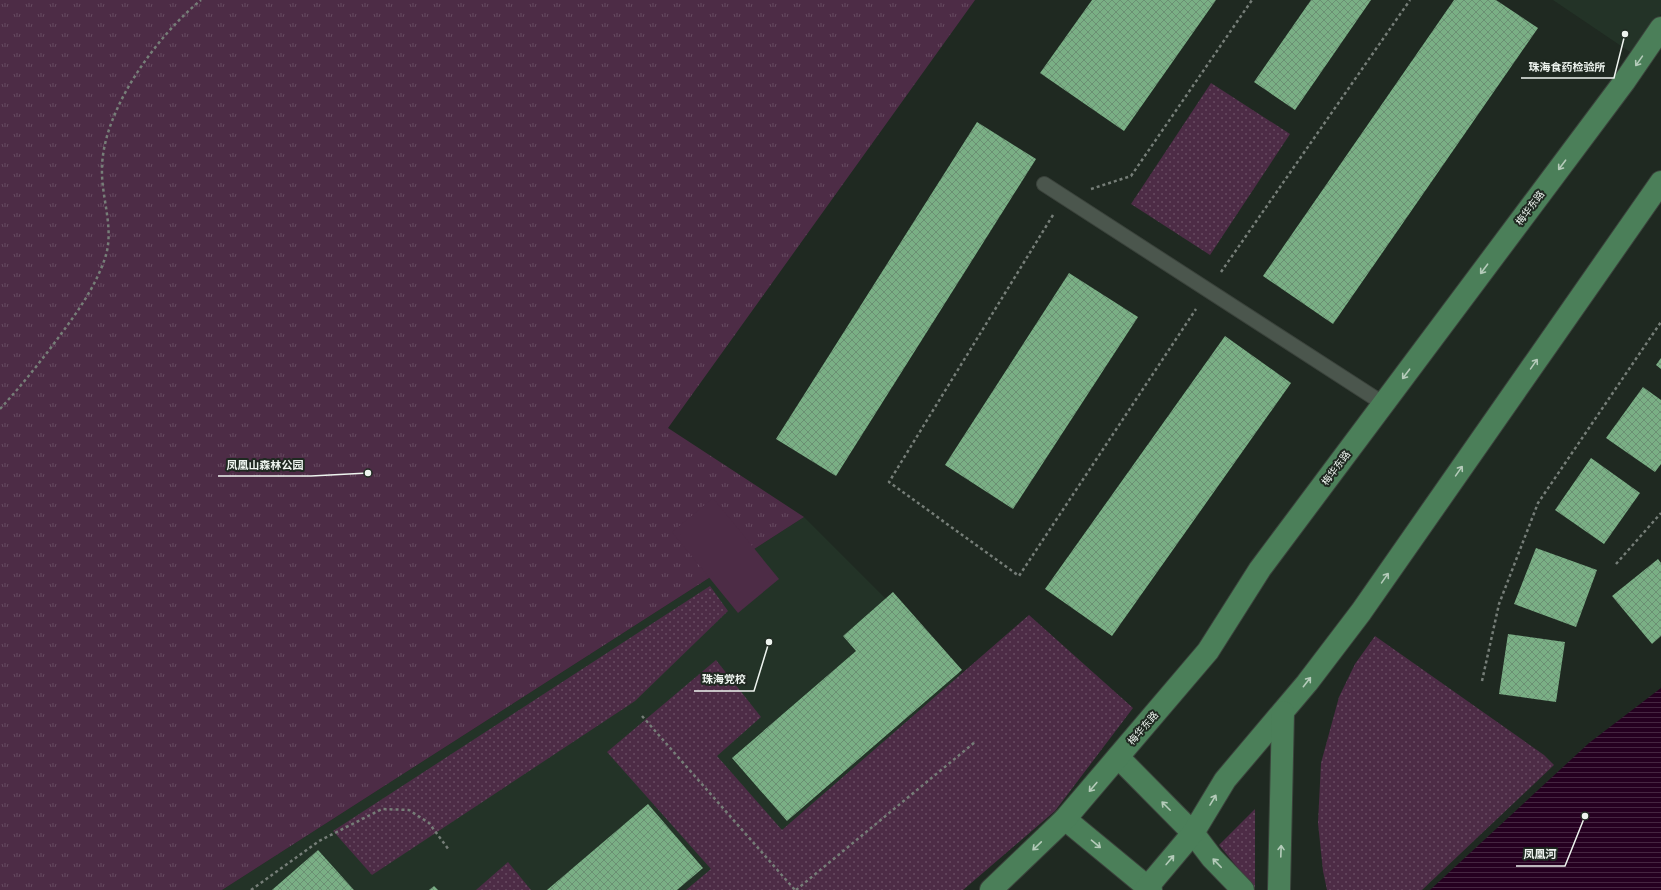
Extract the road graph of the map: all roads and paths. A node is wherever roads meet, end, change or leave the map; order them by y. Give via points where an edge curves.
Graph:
1 (202, 0) edge
2 (1252, 0) edge
3 (1410, 0) edge
4 (1661, 28) edge
5 (1661, 182) edge
6 (1044, 184) dead end
7 (1064, 197) junction
8 (1209, 290) junction
9 (1661, 322) edge
10 (1384, 404) junction
11 (0, 409) edge
12 (1661, 513) edge
13 (1616, 564) dead end
14 (1482, 681) dead end
15 (1283, 712) junction
16 (642, 716) dead end
17 (975, 742) dead end
18 (1118, 757) junction
19 (1065, 819) junction
20 (1193, 833) junction
21 (449, 850) dead end
22 (1148, 889) edge
23 (250, 890) edge
24 (796, 890) edge
25 (991, 890) edge
26 (1243, 890) edge
27 (1279, 890) edge

1 - 11 path via 173,27 152,53 128,88 113,117 102,168 109,232 106,254 97,278 79,310 38,365
2 - 7 path via 1131,176
3 - 8 path
4 -> 10 main road, 梅华东路 via 1624,82
15 -> 5 main road via 1365,606
6 - 7 lane
7 - 8 lane
7 - 8 path via 889,482 1019,576
8 - 10 lane
9 - 14 path via 1538,503 1500,604
10 - 18 main road, 梅华东路 via 1260,569 1208,651
12 - 13 path
20 -> 15 main road via 1225,780
27 -> 15 main road
16 - 24 path
17 - 24 path
18 -> 19 main road, 梅华东路
20 -> 18 main road
19 -> 22 main road
19 -> 25 main road, 梅华东路
22 -> 20 main road
26 -> 20 main road via 1212,858
21 - 23 path via 429,823 409,810 382,809 319,841

